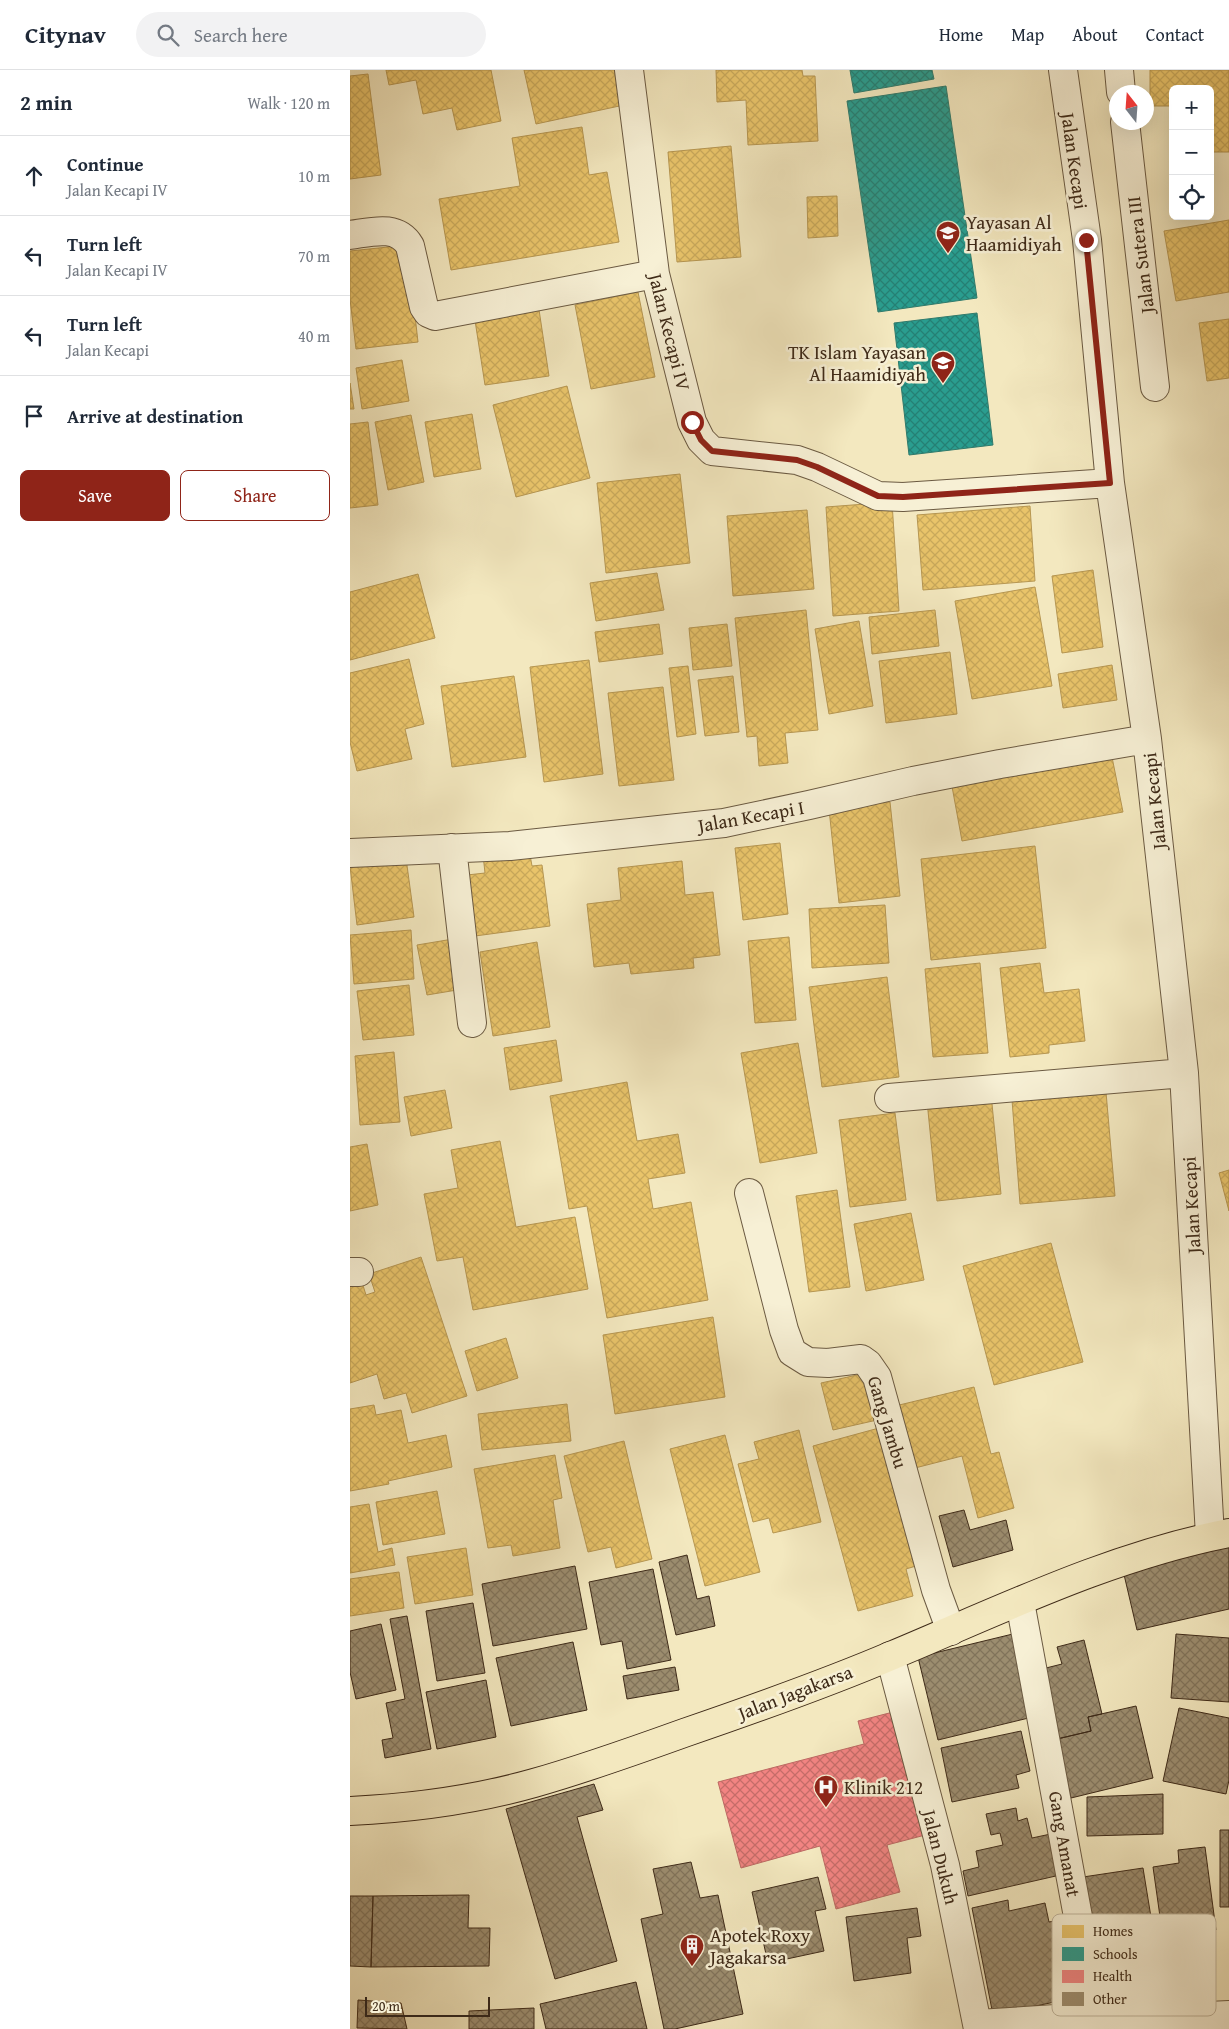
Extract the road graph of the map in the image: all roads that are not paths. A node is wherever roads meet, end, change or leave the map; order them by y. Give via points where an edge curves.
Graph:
1 (629, 70) edge
2 (1062, 70) edge
3 (1119, 70) edge
4 (1120, 85) edge
5 (1126, 130) edge
6 (350, 235) edge
7 (654, 274) junction
8 (1155, 387) dead end
9 (1110, 483) junction
10 (1147, 739) junction
11 (452, 848) junction
12 (350, 853) edge
13 (472, 1023) dead end
14 (1184, 1073) junction
15 (889, 1098) dead end
16 (750, 1193) dead end
17 (1219, 1534) edge
18 (1020, 1602) junction
19 (951, 1631) junction
20 (890, 1656) junction
21 (350, 1811) edge
22 (1077, 1914) edge
23 (1229, 2015) edge
24 (1104, 2016) edge
25 (1208, 2016) edge
26 (1216, 2016) edge
27 (1106, 2021) junction
28 (978, 2026) edge

1 - 7 street, Jalan Kecapi IV
2 - 9 street, Jalan Kecapi via 1086,240
3 - 4 street
5 - 8 street, Jalan Sutera III
6 - 7 street via 382,231 397,232 406,238 424,307 435,316
7 - 9 street, Jalan Kecapi IV via 692,422 701,440 712,451 797,460 878,496
9 - 10 street, Jalan Kecapi
10 - 11 street, Jalan Kecapi I via 913,781 724,822 510,846
10 - 14 street, Jalan Kecapi
11 - 12 street, Jalan Kecapi I
11 - 13 street
14 - 15 street
14 - 17 street, Jalan Kecapi
16 - 19 street, Gang Jambu via 792,1352 808,1362 861,1359 877,1377 936,1590
17 - 18 main road, Jalan Jagakarsa via 1119,1563
18 - 19 main road, Jalan Jagakarsa
18 - 22 street, Gang Amanat
19 - 20 main road, Jalan Jagakarsa
20 - 21 main road, Jalan Jagakarsa via 722,1720 533,1783 450,1801
20 - 28 street, Jalan Dukuh via 945,1865
23 - 26 street
24 - 27 street, Gang Amanat
25 - 27 street
27 - 28 street via 1056,2019

